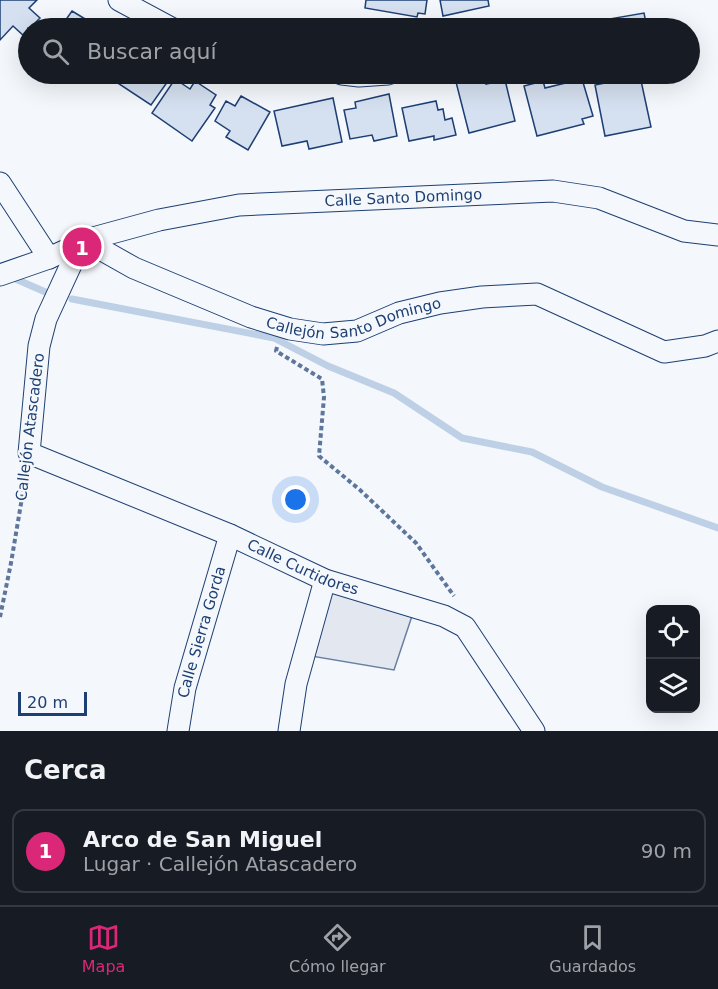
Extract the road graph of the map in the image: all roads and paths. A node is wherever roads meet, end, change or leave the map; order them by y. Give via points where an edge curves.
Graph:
1 (119, 0) edge
2 (152, 18) edge
3 (0, 183) edge
4 (718, 234) edge
5 (83, 242) junction
6 (49, 258) junction
7 (0, 275) edge
8 (718, 341) edge
9 (276, 351) dead end
10 (29, 453) junction
11 (230, 535) junction
12 (325, 580) junction
13 (0, 617) edge
14 (465, 627) junction
15 (178, 731) edge
16 (288, 731) edge
17 (534, 731) edge

1 - 2 street
3 - 6 street
4 - 5 street, Calle Santo Domingo via 684,231 599,198 553,191 239,205 159,220
5 - 6 street
5 - 8 street, Callejón Santo Domingo via 250,317 290,329 323,334 357,331 399,313 440,303 537,294 664,352
5 - 10 street, Callejón Atascadero via 45,319
6 - 7 street
9 - 14 path via 322,379 319,456 416,543 462,607
10 - 11 street, Calle Curtidores
10 - 13 path, Callejón Atascadero
11 - 12 street, Calle Curtidores
11 - 15 street, Calle Sierra Gorda via 185,688
12 - 14 street, Calle Curtidores via 444,616
12 - 16 street via 296,684
14 - 17 street

